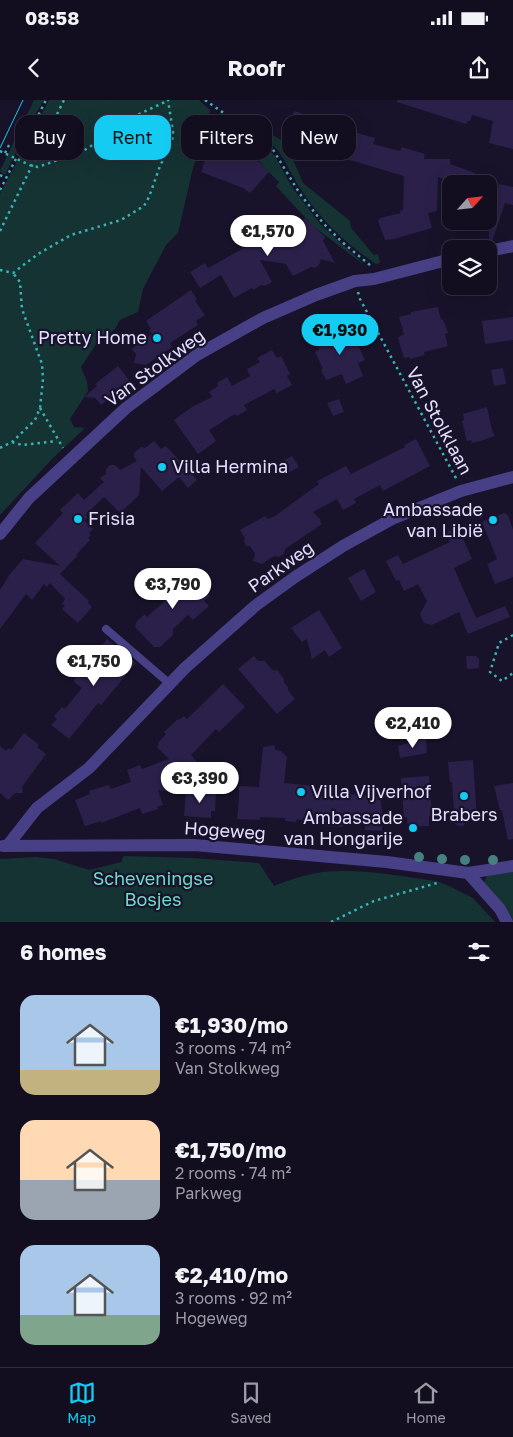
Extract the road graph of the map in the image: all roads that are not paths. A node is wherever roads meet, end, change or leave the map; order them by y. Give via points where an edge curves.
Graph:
1 (513, 246) edge
2 (497, 249) edge
3 (442, 261) edge
4 (513, 477) edge
5 (0, 534) edge
6 (106, 629) dead end
7 (170, 684) junction
8 (4, 846) edge
9 (513, 866) edge
10 (468, 873) junction
11 (508, 922) edge

1 - 2 street
3 - 5 street, Van Stolkweg via 355,281 316,295 263,318 197,355 126,408 30,498
4 - 7 street, Parkweg via 461,491 392,519 343,546 255,606
6 - 7 lane
7 - 8 street, Parkweg via 89,768 37,808
8 - 10 street, Hogeweg via 194,845 387,862
9 - 10 street, Hogeweg
10 - 11 street

